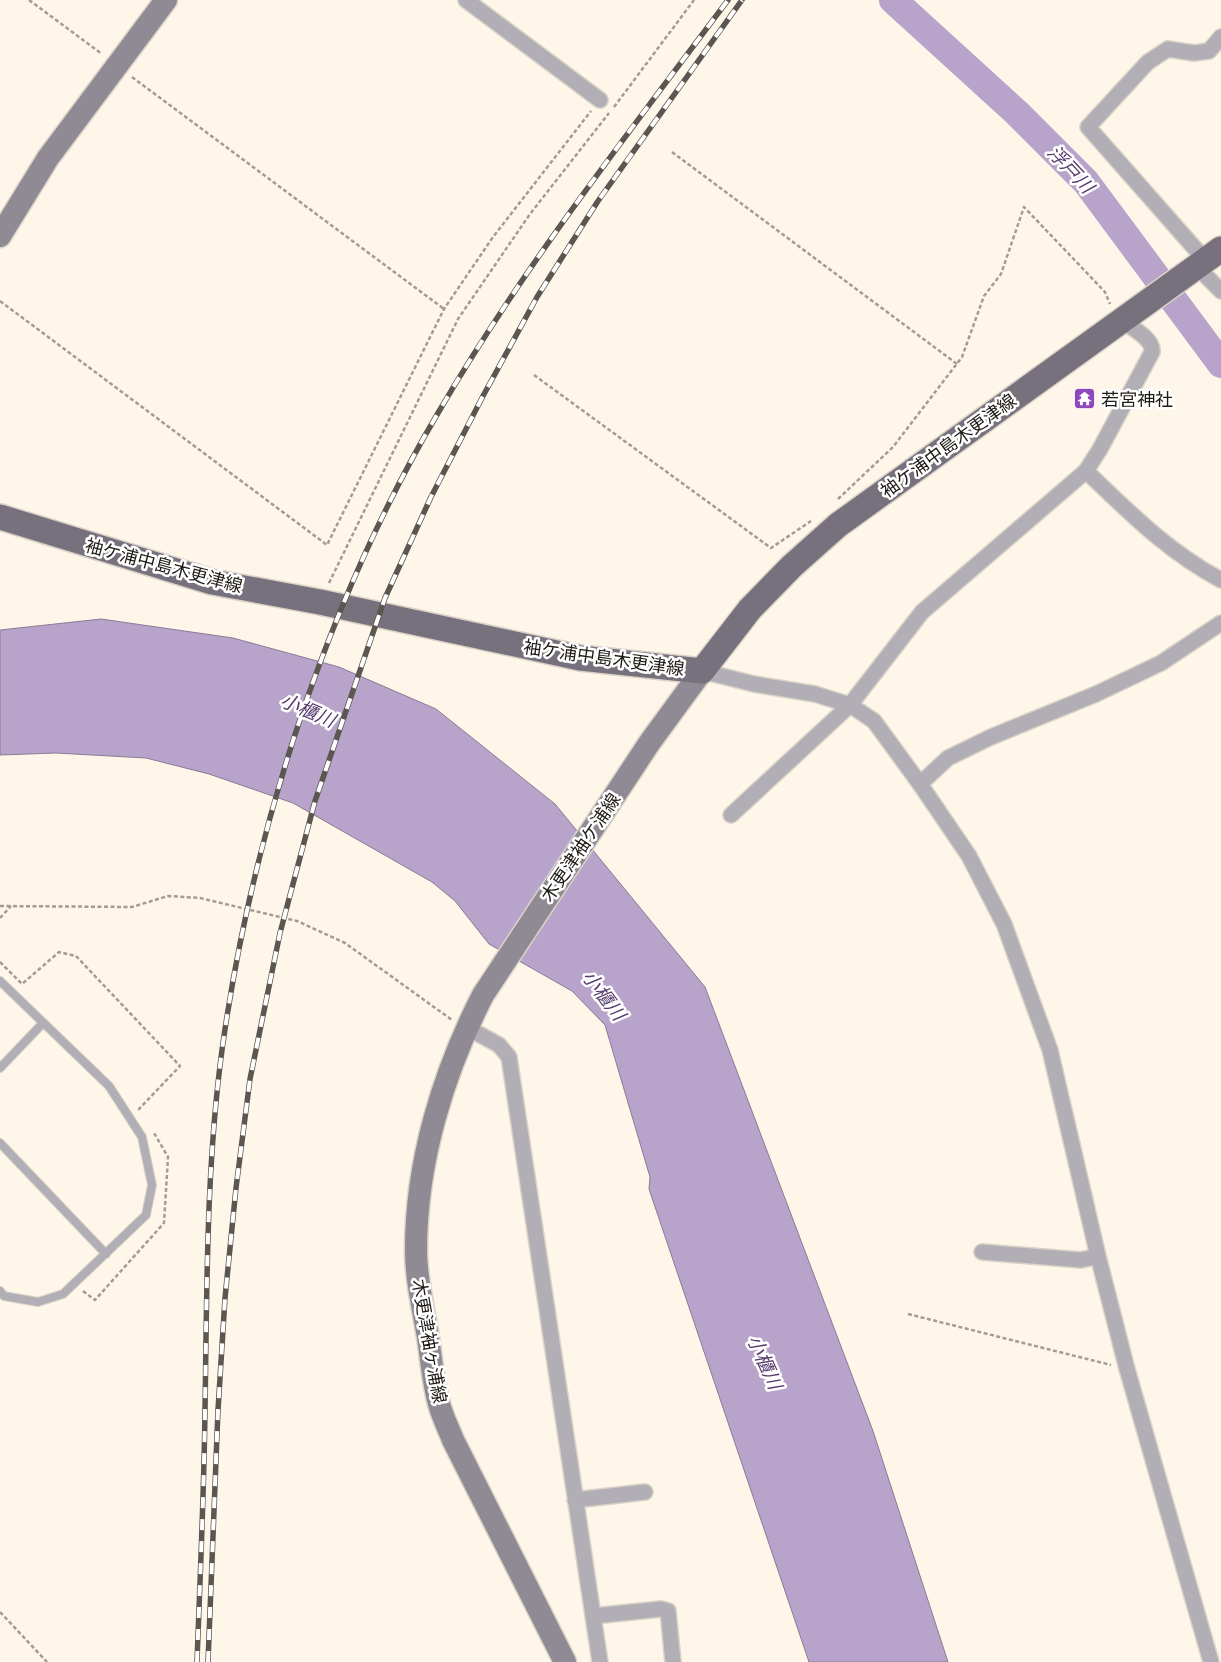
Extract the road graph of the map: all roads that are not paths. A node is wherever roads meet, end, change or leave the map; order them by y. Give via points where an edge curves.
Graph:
1 (166, 0) edge
2 (466, 0) edge
3 (1221, 37) edge
4 (600, 100) road end
5 (0, 236) edge
6 (1203, 262) edge
7 (1221, 291) edge
8 (1121, 320) junction
9 (1086, 471) junction
10 (0, 517) edge
11 (1221, 580) edge
12 (1221, 623) edge
13 (702, 671) junction
14 (850, 705) junction
15 (920, 784) junction
16 (731, 815) dead end
17 (0, 981) edge
18 (43, 1023) junction
19 (466, 1028) junction
20 (0, 1068) edge
21 (0, 1144) edge
22 (982, 1252) dead end
23 (106, 1254) junction
24 (1098, 1256) junction
25 (0, 1291) edge
26 (645, 1492) dead end
27 (575, 1500) junction
28 (593, 1616) junction
29 (565, 1662) edge
30 (600, 1662) edge
31 (673, 1662) edge
32 (1211, 1662) edge

1 - 5 main road via 48,158
2 - 4 street
3 - 6 street via 1209,50 1194,53 1168,50 1148,62 1088,127
6 - 7 street
6 - 8 main road, 袖ケ浦中島木更津線
8 - 9 street via 1149,341 1152,352
8 - 13 main road, 袖ケ浦中島木更津線 via 838,525 750,609
9 - 11 street via 1146,529 1190,564
9 - 14 street via 922,612
10 - 13 main road, 袖ケ浦中島木更津線 via 212,582 580,658
12 - 15 street via 1161,663 948,758
13 - 14 street via 815,694
13 - 19 main road, 木更津袖ケ浦線 via 650,742 501,966
14 - 15 street via 874,721
14 - 16 street
15 - 24 street via 969,856 1004,924 1050,1050
17 - 18 lane
18 - 20 lane
18 - 23 lane via 109,1086 142,1138 152,1185 146,1215
19 - 27 street via 499,1045 509,1057
19 - 29 main road, 木更津袖ヶ浦線 via 424,1160 416,1243 420,1294 438,1401 453,1440
21 - 23 lane
22 - 24 street via 1082,1260
23 - 25 lane via 63,1294 38,1302 4,1296
24 - 32 street
26 - 27 street
27 - 28 street
28 - 30 street
28 - 31 street via 668,1611

